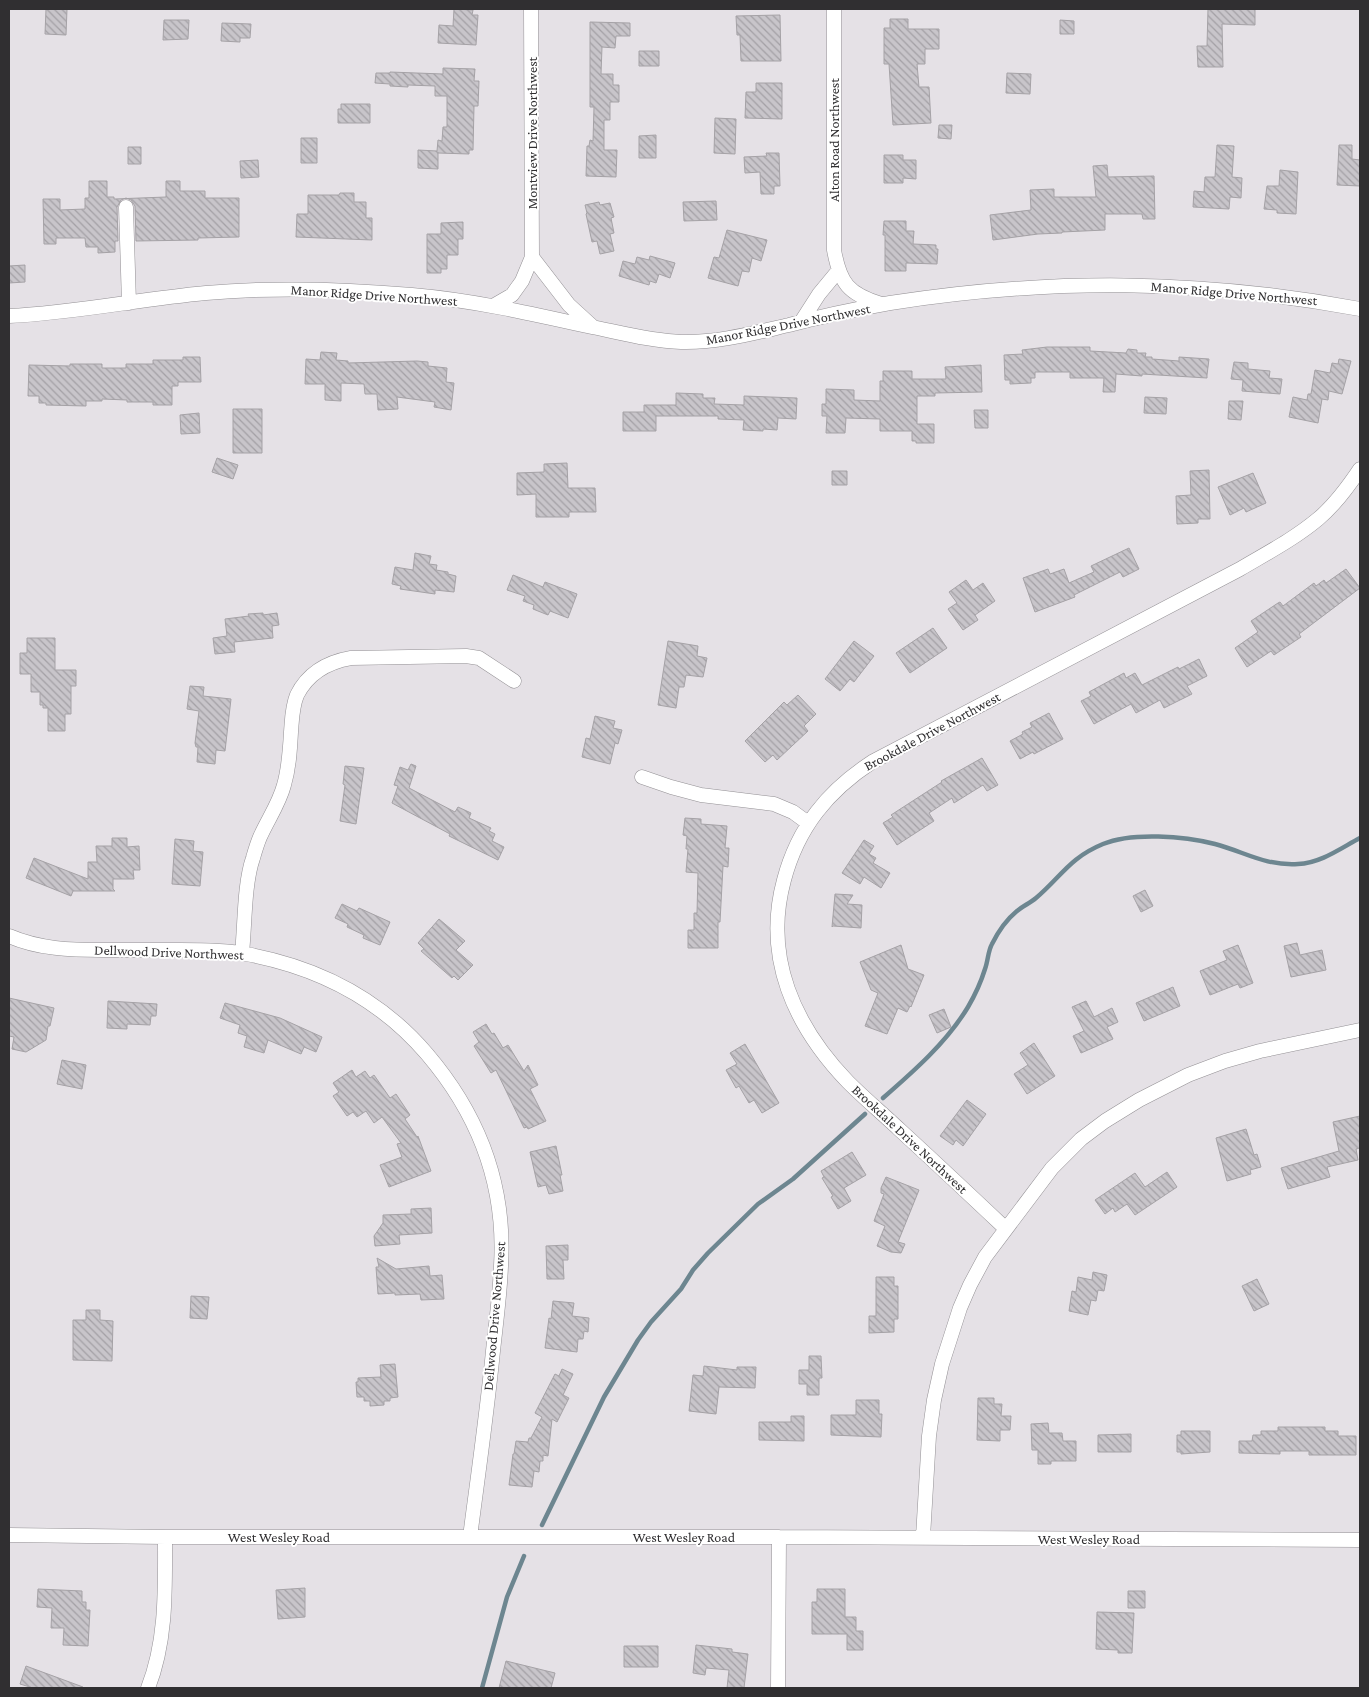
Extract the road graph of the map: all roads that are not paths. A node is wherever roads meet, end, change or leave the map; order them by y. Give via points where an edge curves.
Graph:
1 (531, 9) edge
2 (834, 9) edge
3 (126, 207) dead end
4 (532, 257) junction
5 (838, 271) junction
6 (129, 302) junction
7 (884, 304) junction
8 (493, 306) junction
9 (1360, 308) edge
10 (9, 316) edge
11 (802, 322) junction
12 (593, 327) junction
13 (1360, 469) edge
14 (514, 681) dead end
15 (642, 777) dead end
16 (808, 823) junction
17 (9, 936) edge
18 (242, 953) junction
19 (1360, 1030) edge
20 (1006, 1229) junction
21 (9, 1535) edge
22 (166, 1537) junction
23 (470, 1537) junction
24 (779, 1537) junction
25 (923, 1537) junction
26 (1360, 1540) edge
27 (148, 1688) edge
28 (778, 1688) edge

1 - 4 street, Montview Drive Northwest
2 - 5 street, Alton Road Northwest via 834,250
3 - 6 street
4 - 8 street, Montview Drive Northwest via 512,295
4 - 12 street via 569,305
5 - 7 street, Alton Road Northwest via 849,288 865,299
5 - 11 street
6 - 8 street, Manor Ridge Drive Northwest via 206,293 288,289 409,295
6 - 10 street, Manor Ridge Drive Northwest
7 - 9 street, Manor Ridge Drive Northwest via 1013,288 1141,285 1268,294
7 - 11 street, Manor Ridge Drive Northwest
8 - 12 street, Manor Ridge Drive Northwest
11 - 12 street, Manor Ridge Drive Northwest via 717,341 682,342
13 - 16 street, Brookdale Drive Northwest via 1334,504 1295,537 872,762 837,788
14 - 18 street via 479,658 466,656 337,660 307,680 293,709 290,761 284,786 252,862
15 - 16 street via 701,795 774,804
16 - 20 street, Brookdale Drive Northwest via 787,867 778,913 780,963 794,1008 847,1081
17 - 18 street, Dellwood Drive Northwest via 22,942 68,950
18 - 23 street, Dellwood Drive Northwest via 278,960 317,974 350,990 384,1013 415,1040 439,1068 464,1103 482,1141 496,1193 501,1264
19 - 20 street via 1225,1061 1188,1075 1139,1100 1081,1139 1052,1168
20 - 25 street via 985,1257 970,1285 942,1364 928,1436
21 - 22 street, West Wesley Road
22 - 23 street, West Wesley Road
22 - 27 street via 164,1620 160,1648
23 - 24 street, West Wesley Road
24 - 25 street, West Wesley Road
24 - 28 street
25 - 26 street, West Wesley Road

